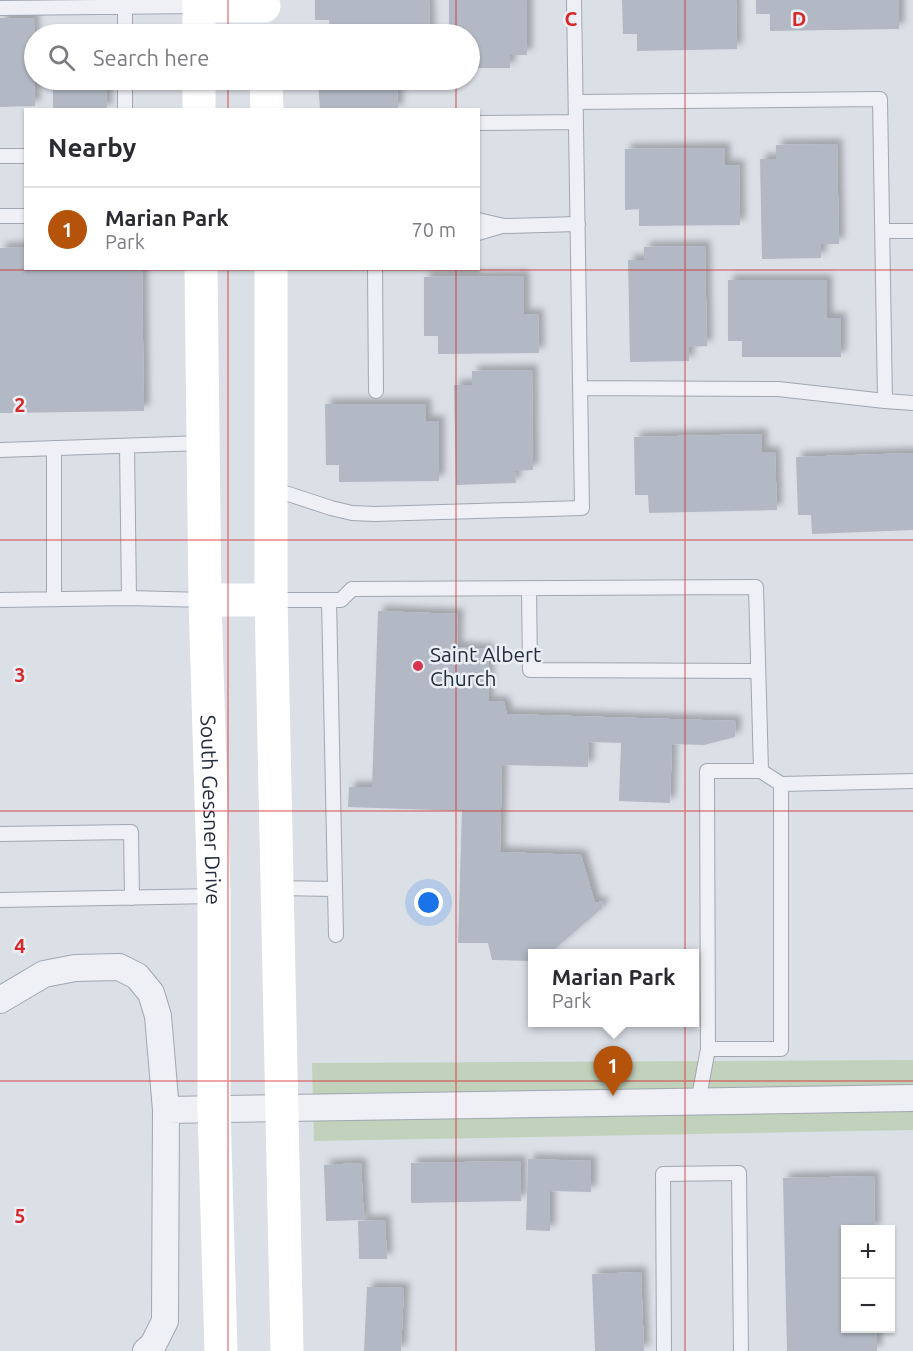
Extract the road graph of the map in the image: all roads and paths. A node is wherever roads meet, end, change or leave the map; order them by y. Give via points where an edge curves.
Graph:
1 (574, 0) edge
2 (125, 4) edge
3 (0, 8) edge
4 (264, 13) edge
5 (199, 14) edge
6 (125, 24) edge
7 (125, 90) edge
8 (199, 90) edge
9 (266, 90) edge
10 (576, 102) junction
11 (125, 108) edge
12 (199, 108) edge
13 (267, 108) edge
14 (576, 122) junction
15 (480, 123) edge
16 (0, 156) edge
17 (24, 156) edge
18 (0, 216) edge
19 (24, 216) edge
20 (480, 220) edge
21 (578, 224) junction
22 (504, 226) junction
23 (882, 231) junction
24 (913, 231) edge
25 (480, 232) edge
26 (201, 270) edge
27 (271, 270) edge
28 (375, 270) edge
29 (580, 388) junction
30 (376, 391) dead end
31 (885, 401) junction
32 (913, 403) edge
33 (203, 443) junction
34 (127, 446) junction
35 (54, 448) junction
36 (0, 450) edge
37 (270, 488) junction
38 (529, 588) junction
39 (129, 598) junction
40 (54, 599) junction
41 (0, 600) edge
42 (205, 600) junction
43 (271, 600) junction
44 (330, 600) junction
45 (758, 671) junction
46 (761, 771) junction
47 (913, 781) edge
48 (781, 784) junction
49 (0, 834) edge
50 (277, 888) junction
51 (335, 889) junction
52 (214, 896) junction
53 (132, 898) junction
54 (0, 900) edge
55 (336, 935) dead end
56 (0, 1000) edge
57 (708, 1049) junction
58 (913, 1098) edge
59 (698, 1102) junction
60 (282, 1108) junction
61 (214, 1109) junction
62 (166, 1110) junction
63 (146, 1351) edge
64 (221, 1351) edge
65 (287, 1351) edge
66 (664, 1351) edge
67 (741, 1351) edge

1 - 10 lane
2 - 3 lane
2 - 5 lane
2 - 6 lane
4 - 5 main road
7 - 11 lane
8 - 12 main road
9 - 13 main road
10 - 14 lane
10 - 23 lane via 880,99
14 - 15 lane
14 - 21 lane
16 - 17 lane
18 - 19 lane
20 - 22 lane
21 - 22 lane
21 - 29 lane
22 - 25 lane
23 - 24 lane
23 - 31 lane
26 - 33 main road, South Gessner Drive
27 - 37 main road
28 - 30 lane
29 - 31 lane via 778,389
29 - 37 lane via 582,508 364,513 331,508
31 - 32 lane
33 - 34 lane
33 - 42 main road, South Gessner Drive
34 - 35 lane
34 - 39 lane
35 - 36 lane
35 - 40 lane
37 - 43 main road
38 - 44 lane via 352,589 341,600
38 - 45 lane via 530,670
38 - 45 lane via 756,587
39 - 40 lane
39 - 42 lane
40 - 41 lane
42 - 43 main road
42 - 52 main road, South Gessner Drive
43 - 44 lane
43 - 50 main road
44 - 51 lane
45 - 46 lane
46 - 48 lane
46 - 57 lane via 707,771
47 - 48 lane
48 - 57 lane via 781,1049
49 - 53 lane via 131,832
50 - 51 lane
50 - 60 main road
51 - 55 lane
52 - 53 lane
52 - 61 main road, South Gessner Drive
53 - 54 lane
56 - 62 street via 44,974 75,968 119,967 137,976 151,993 158,1016
57 - 59 lane
58 - 59 street
59 - 60 street
60 - 61 street
60 - 65 main road
61 - 62 street
61 - 64 main road, South Gessner Drive
62 - 63 street via 165,1321
66 - 67 lane via 663,1174 739,1173

